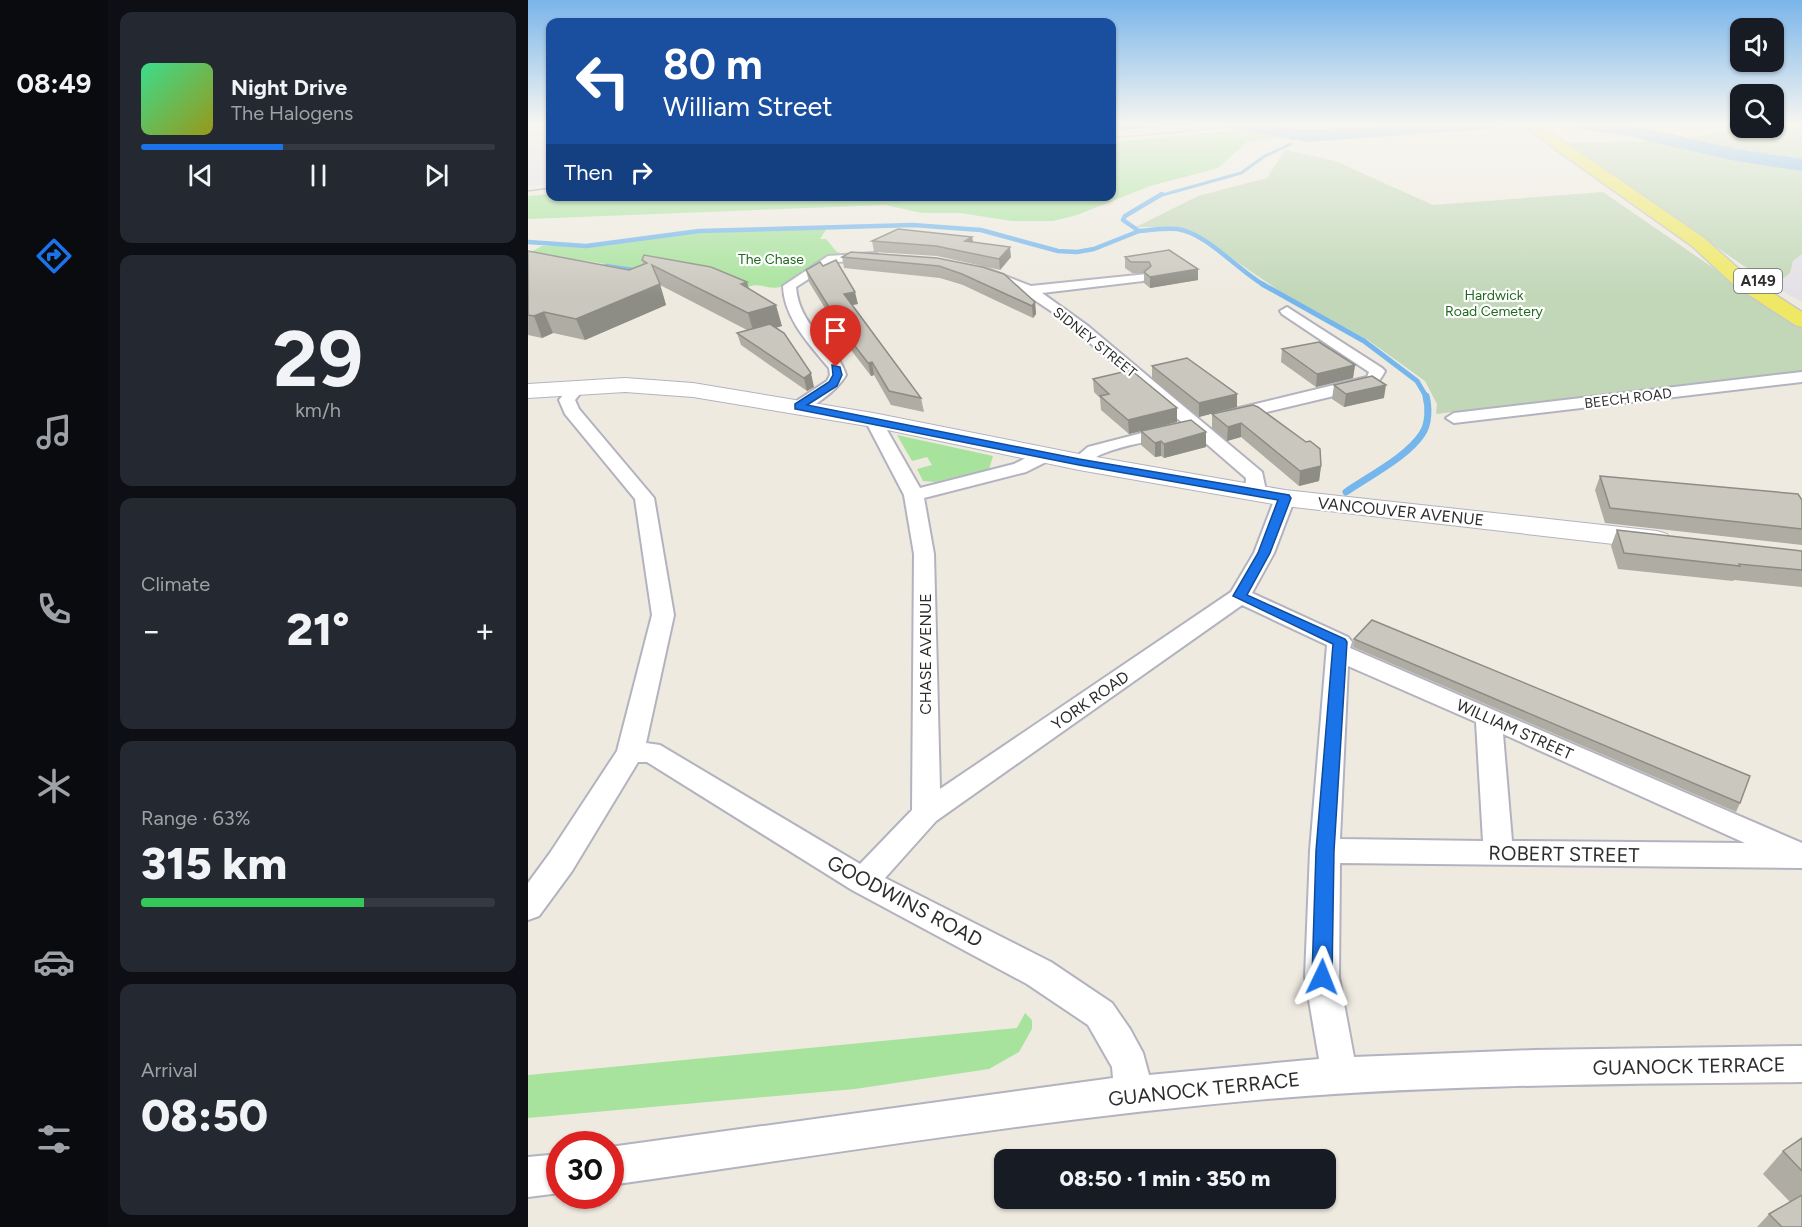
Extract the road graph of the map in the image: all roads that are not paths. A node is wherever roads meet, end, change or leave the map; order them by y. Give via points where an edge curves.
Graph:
1 (1612, 181) edge
2 (890, 258) edge
3 (965, 267) edge
4 (1143, 277) edge
5 (1032, 290) junction
6 (1287, 311) dead end
7 (1798, 312) edge
8 (1802, 377) edge
9 (576, 389) junction
10 (528, 391) edge
11 (798, 406) junction
12 (1454, 418) dead end
13 (873, 420) junction
14 (1194, 424) junction
15 (1046, 455) junction
16 (1079, 462) junction
17 (1254, 492) junction
18 (914, 495) junction
19 (1285, 498) junction
20 (1686, 543) edge
21 (1240, 596) junction
22 (1337, 652) junction
23 (1489, 717) junction
24 (630, 753) junction
25 (926, 813) junction
26 (1325, 851) junction
27 (1498, 854) junction
28 (1802, 856) edge
29 (863, 881) junction
30 (528, 907) edge
31 (1802, 1064) edge
32 (1340, 1076) junction
33 (1132, 1095) junction
34 (624, 1164) edge
35 (546, 1175) edge
36 (528, 1177) edge

1 - 7 main road, A149 via 1698,242 1741,281
2 - 11 street via 832,259 789,286 788,293 801,323 836,367 838,375 833,384
3 - 5 street, SIDNEY STREET
4 - 5 street, SIDNEY STREET
5 - 14 street, SIDNEY STREET
6 - 14 street via 1377,371 1373,380
8 - 12 street, BEECH ROAD
9 - 10 main road
9 - 11 main road, VANCOUVER AVENUE via 625,385 693,390
9 - 24 street via 567,400 571,410 644,498 663,615
11 - 13 main road, VANCOUVER AVENUE
13 - 15 main road, VANCOUVER AVENUE
13 - 18 street, CHASE AVENUE
14 - 16 street via 1094,451
14 - 17 street, SIDNEY STREET via 1255,476
15 - 16 main road, VANCOUVER AVENUE
15 - 18 street via 1020,468
16 - 17 main road, VANCOUVER AVENUE
17 - 19 main road, VANCOUVER AVENUE
18 - 25 street, CHASE AVENUE via 924,555
19 - 20 main road, VANCOUVER AVENUE
19 - 21 street, YORK ROAD via 1264,553
21 - 22 street, WILLIAM STREET via 1340,642
21 - 25 street, YORK ROAD
22 - 23 street, WILLIAM STREET
22 - 26 street
23 - 27 street
23 - 28 street, WILLIAM STREET
24 - 29 street, GOODWINS ROAD via 651,752
24 - 30 street
25 - 29 street, YORK ROAD
26 - 27 street, ROBERT STREET
26 - 32 street via 1322,977
27 - 28 street, ROBERT STREET
29 - 33 street, GOODWINS ROAD via 1040,973 1100,1014 1130,1065
31 - 32 street, GUANOCK TERRACE
32 - 33 street, GUANOCK TERRACE
33 - 34 street, GUANOCK TERRACE
35 - 36 street

